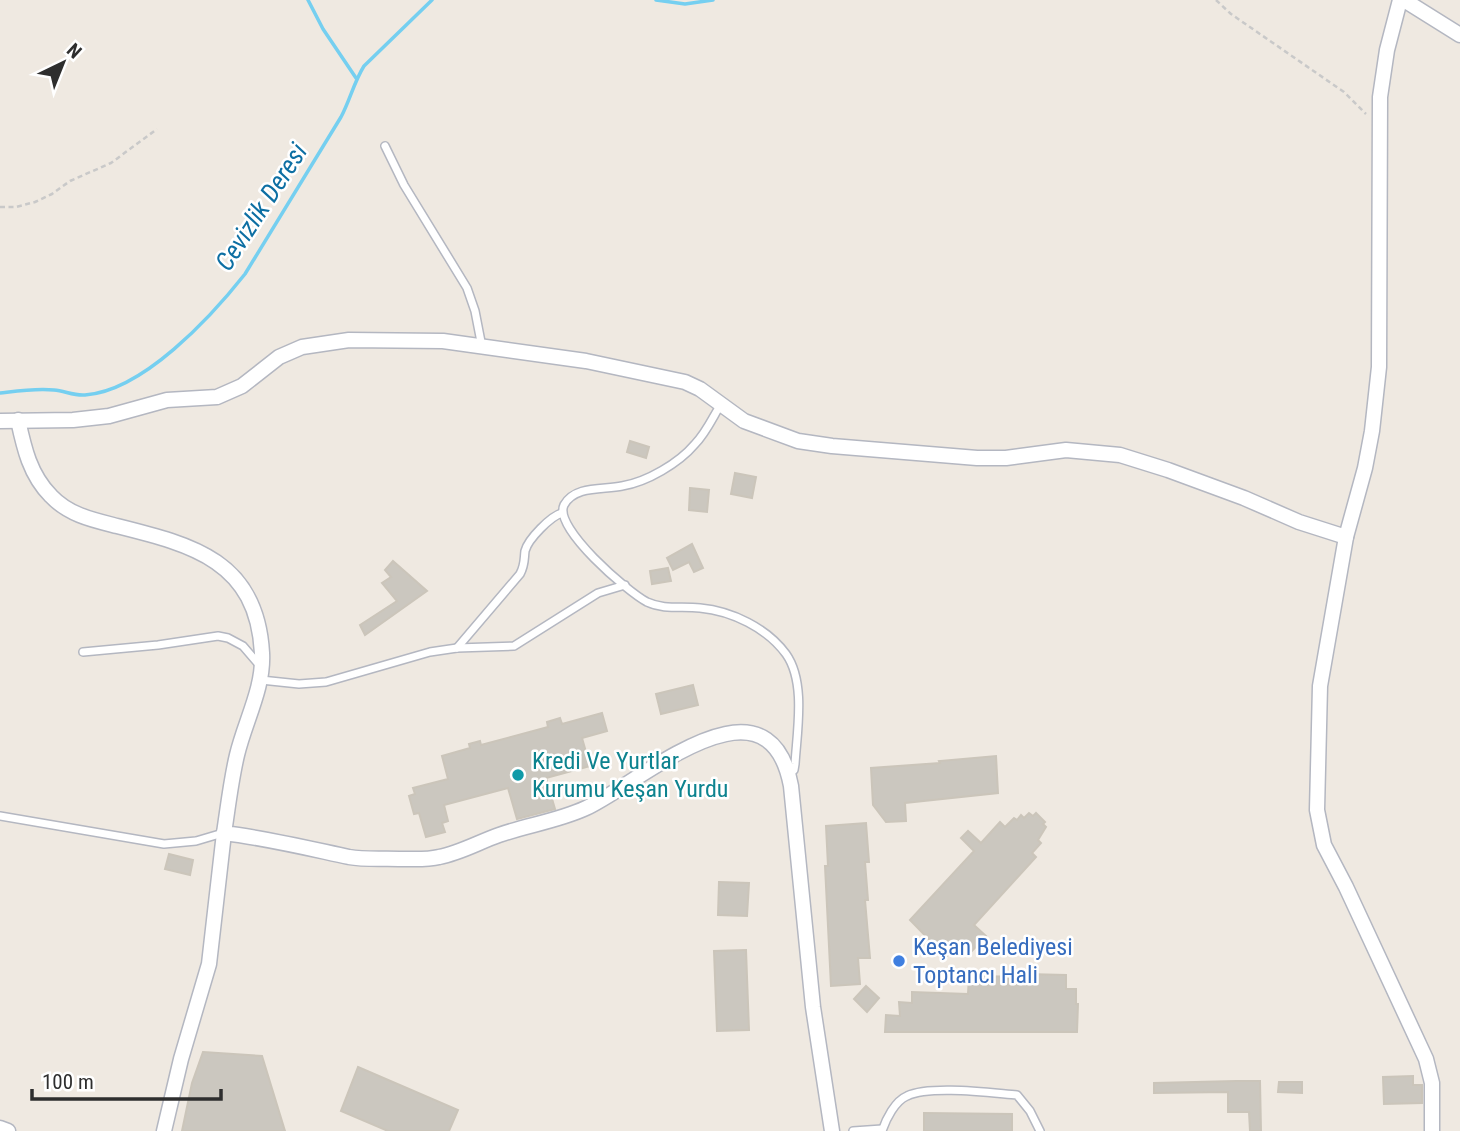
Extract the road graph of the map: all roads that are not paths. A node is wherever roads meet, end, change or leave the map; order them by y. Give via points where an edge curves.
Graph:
1 (1402, 0) edge
2 (1460, 35) edge
3 (385, 146) dead end
4 (482, 347) junction
5 (722, 404) junction
6 (18, 420) junction
7 (0, 421) edge
8 (562, 513) junction
9 (1346, 537) junction
10 (625, 585) junction
11 (457, 648) junction
12 (83, 652) dead end
13 (261, 674) junction
14 (789, 774) junction
15 (0, 816) edge
16 (224, 833) junction
17 (0, 1128) edge
18 (882, 1130) edge
19 (8, 1131) edge
20 (164, 1131) edge
21 (832, 1131) edge
22 (853, 1131) edge
23 (1040, 1131) edge
24 (1432, 1131) edge

1 - 2 street
1 - 9 street via 1381,97 1377,397 1365,468
3 - 4 lane via 467,288
4 - 5 street via 663,377 692,385
4 - 6 street via 443,341 319,344 279,357 242,386 217,397 167,400 108,416
5 - 8 lane via 697,443 669,466 621,487 591,489 574,496
5 - 9 street via 759,427 798,441 832,446 977,458 1066,450 1120,455
6 - 7 street
6 - 13 street via 27,460 41,485 68,510 186,545 208,555 236,578 257,620
8 - 10 lane via 572,534
8 - 11 lane via 528,544 520,574
9 - 24 street via 1320,686 1318,822 1324,845 1426,1059 1432,1083
10 - 11 lane via 598,593 514,646
10 - 14 lane via 658,606 736,617 780,647 798,684 795,764
11 - 13 lane via 411,656 326,682 299,684
12 - 13 lane via 218,636 243,646
13 - 16 street via 237,755
14 - 16 street via 782,755 761,737 734,733 713,737 675,754 583,809 438,858 362,858
14 - 21 street via 813,1007
15 - 16 lane via 164,844
16 - 20 street via 209,964
17 - 19 street
18 - 22 lane
18 - 23 lane via 906,1096 944,1090 1017,1095

